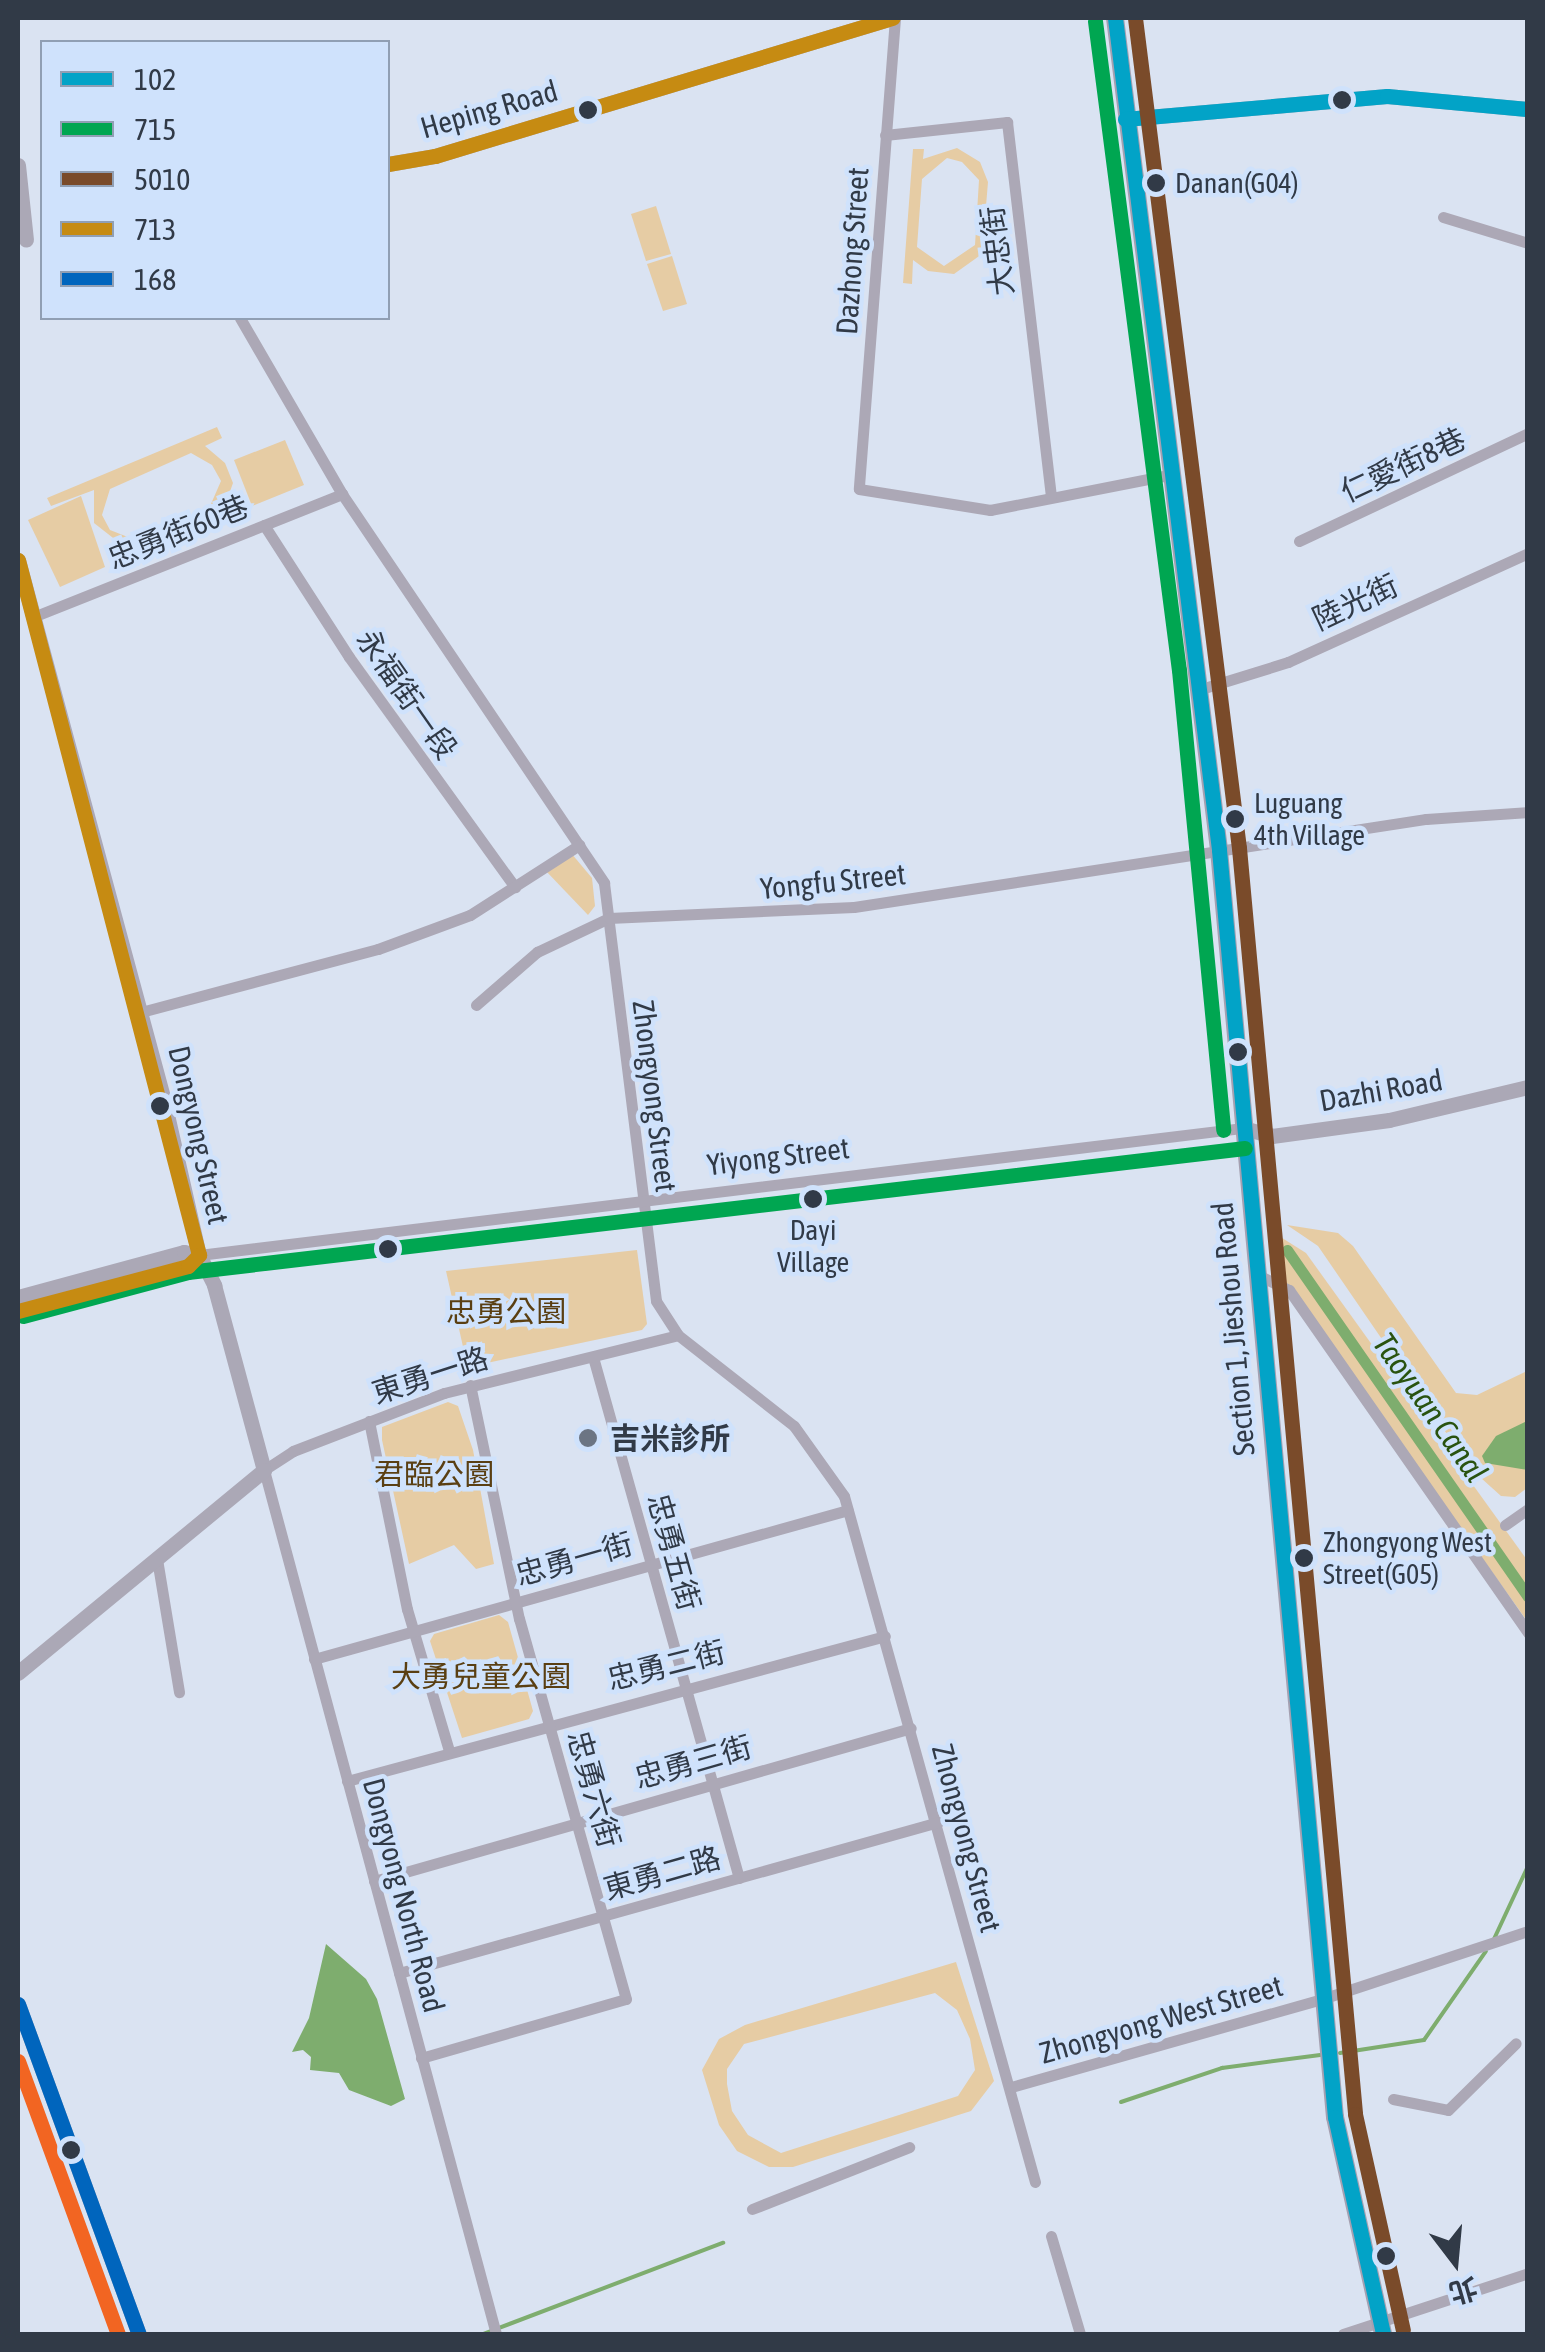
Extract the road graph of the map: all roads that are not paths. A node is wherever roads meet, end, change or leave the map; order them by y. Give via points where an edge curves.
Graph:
1 (894, 18) edge
2 (1115, 18) edge
3 (1528, 109) edge
4 (1125, 119) junction
5 (885, 135) junction
6 (390, 164) edge
7 (18, 166) edge
8 (1443, 217) dead end
9 (22, 242) edge
10 (1528, 243) edge
11 (241, 320) edge
12 (1528, 433) edge
13 (1174, 474) junction
14 (342, 494) junction
15 (1051, 495) junction
16 (264, 525) junction
17 (1299, 542) dead end
18 (1528, 553) edge
19 (19, 568) edge
20 (33, 617) junction
21 (1201, 689) junction
22 (1528, 812) edge
23 (579, 845) junction
24 (1219, 850) junction
25 (515, 887) junction
26 (609, 918) junction
27 (476, 1005) dead end
28 (141, 1012) junction
29 (1528, 1087) edge
30 (1244, 1128) junction
31 (643, 1198) junction
32 (199, 1255) junction
33 (1256, 1274) junction
34 (18, 1297) edge
35 (18, 1311) edge
36 (678, 1335) junction
37 (593, 1357) junction
38 (470, 1384) junction
39 (368, 1421) junction
40 (264, 1470) junction
41 (1528, 1509) edge
42 (848, 1510) junction
43 (1504, 1524) dead end
44 (158, 1560) junction
45 (651, 1564) junction
46 (515, 1602) junction
47 (413, 1631) junction
48 (1528, 1633) edge
49 (884, 1636) junction
50 (314, 1660) junction
51 (18, 1673) edge
52 (686, 1685) junction
53 (179, 1692) dead end
54 (548, 1722) junction
55 (911, 1728) junction
56 (449, 1751) junction
57 (347, 1780) junction
58 (714, 1782) junction
59 (576, 1820) junction
60 (938, 1822) junction
61 (739, 1878) junction
62 (374, 1881) junction
63 (604, 1916) junction
64 (1528, 1931) edge
65 (398, 1973) junction
66 (1325, 1998) junction
67 (18, 2004) edge
68 (1516, 2044) dead end
69 (422, 2058) junction
70 (1011, 2087) junction
71 (1393, 2099) dead end
72 (909, 2147) dead end
73 (1035, 2182) dead end
74 (752, 2210) dead end
75 (1051, 2236) dead end
76 (1528, 2273) edge
77 (1382, 2329) edge
78 (495, 2332) edge
79 (138, 2334) edge
80 (1080, 2334) edge
81 (1343, 2334) edge

1 - 5 street, Dazhong Street
1 - 6 street, Heping Road
2 - 4 main road, Section 1, Jieshou Road
3 - 4 street via 1387,96
4 - 13 main road, Section 1, Jieshou Road
5 - 15 street, 大忠街 via 1007,122
5 - 15 street, Dazhong Street via 859,488 990,510
7 - 9 street
8 - 10 street
11 - 14 street, Zhongyong Street
12 - 17 street, 仁愛街8巷
13 - 15 street
13 - 21 main road, Section 1, Jieshou Road
14 - 16 street, 忠勇街60巷
14 - 23 street, Zhongyong Street
16 - 20 street, 忠勇街60巷
16 - 25 street, 永福街一段 via 349,657
18 - 21 street, 陸光街 via 1288,662
19 - 20 street, Dongyong Street
20 - 28 street, Dongyong Street
21 - 24 main road, Section 1, Jieshou Road
22 - 24 street, Yongfu Street
23 - 25 street
23 - 26 street, Zhongyong Street via 604,884
24 - 26 street, Yongfu Street via 1138,868 854,907
24 - 30 main road, Section 1, Jieshou Road
25 - 28 street via 470,915 378,949
26 - 27 street, Yongfu Street via 537,952
26 - 31 street, Zhongyong Street
28 - 32 street, Dongyong Street
29 - 30 street, Dazhi Road via 1376,1122 1272,1136
30 - 31 street, Yiyong Street
30 - 33 main road, Section 1, Jieshou Road
31 - 32 street, Yiyong Street
31 - 36 street, Zhongyong Street via 656,1301
32 - 34 street via 184,1252
32 - 35 street via 188,1266
32 - 40 street, Dongyong Street via 214,1285
33 - 48 street via 1289,1290
33 - 66 main road, Section 1, Jieshou Road
36 - 37 street, 東勇一路
36 - 42 street, Zhongyong Street via 794,1426
37 - 38 street, 東勇一路
37 - 45 street, 忠勇五街
38 - 39 street, 東勇一路
38 - 46 street, 忠勇六街
39 - 40 street, 東勇一路
39 - 47 street
40 - 44 street
40 - 50 street, Dongyong North Road
41 - 43 street
42 - 45 street, 忠勇一街
42 - 49 street, Zhongyong Street
44 - 51 street
44 - 53 street
45 - 46 street, 忠勇一街
45 - 52 street, 忠勇五街
46 - 47 street, 忠勇一街
46 - 54 street, 忠勇六街
47 - 50 street, 忠勇一街
47 - 56 street
49 - 52 street, 忠勇二街
49 - 55 street, Zhongyong Street
50 - 57 street, Dongyong North Road
52 - 54 street, 忠勇二街
52 - 58 street, 忠勇五街
54 - 56 street, 忠勇二街
54 - 59 street, 忠勇六街
55 - 58 street, 忠勇三街
55 - 60 street, Zhongyong Street
56 - 57 street, 忠勇二街
57 - 62 street, Dongyong North Road
58 - 59 street, 忠勇三街
58 - 61 street, 忠勇五街
59 - 62 street, 忠勇三街
59 - 63 street, 忠勇六街
60 - 61 street, 東勇二路
60 - 70 street, Zhongyong Street
61 - 63 street, 東勇二路
62 - 65 street, Dongyong North Road
63 - 65 street, 東勇二路
63 - 69 street, 忠勇六街 via 626,1998
64 - 66 street, Zhongyong West Street
65 - 69 street, Dongyong North Road
66 - 70 street, Zhongyong West Street
66 - 77 main road, Section 1, Jieshou Road via 1341,2158
67 - 79 street
68 - 71 street via 1448,2110
69 - 78 street, Dongyong North Road
70 - 73 street, Zhongyong Street
72 - 74 street
75 - 80 street
76 - 77 street
77 - 81 street

